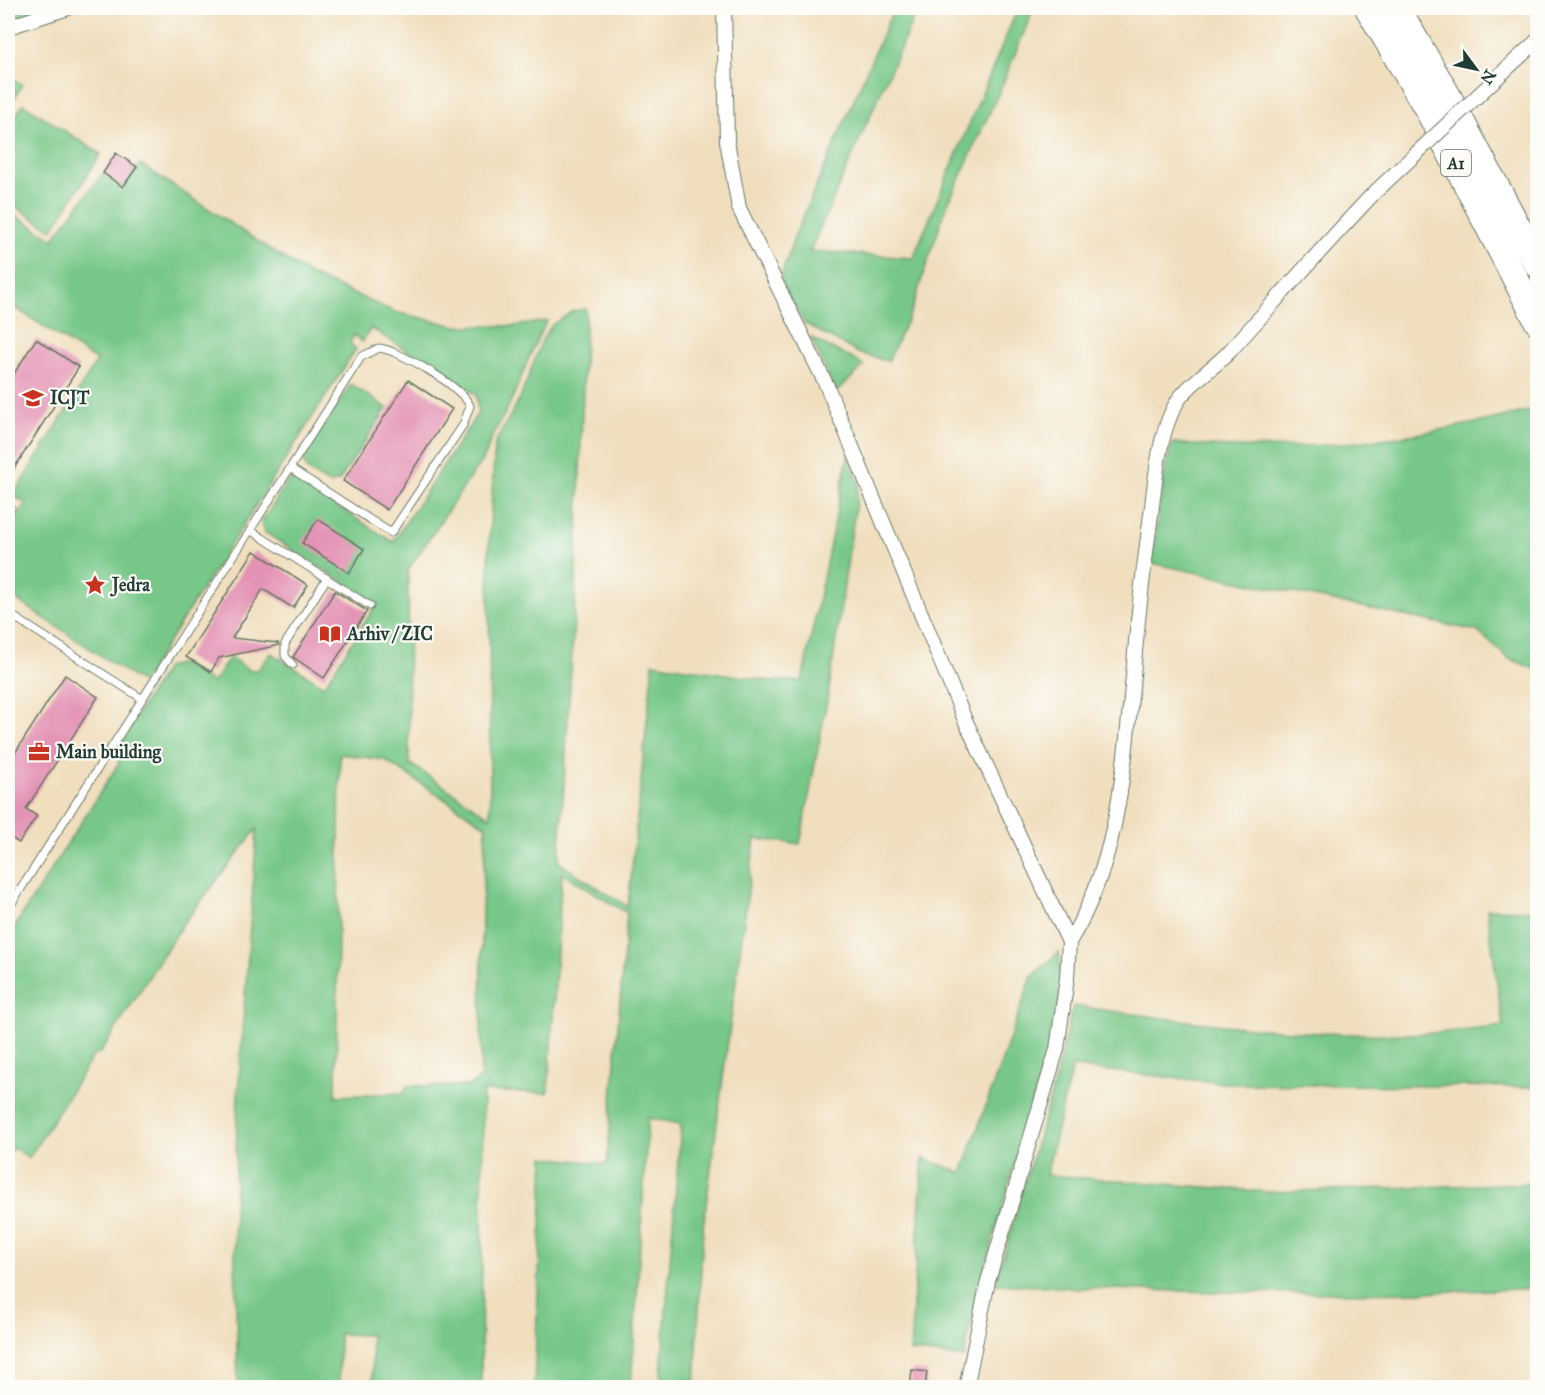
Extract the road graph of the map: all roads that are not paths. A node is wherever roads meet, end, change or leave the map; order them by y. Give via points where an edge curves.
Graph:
1 (68, 8) edge
2 (724, 8) edge
3 (1368, 8) edge
4 (1397, 8) edge
5 (8, 27) edge
6 (1538, 40) edge
7 (1538, 265) edge
8 (1538, 322) edge
9 (290, 468) junction
10 (249, 530) junction
11 (327, 578) junction
12 (370, 606) dead end
13 (8, 613) edge
14 (292, 664) dead end
15 (141, 698) junction
16 (8, 909) edge
17 (1069, 942) junction
18 (966, 1388) edge

1 - 5 street
2 - 17 street via 727,141 739,208 826,384 965,720
3 - 8 highway, A1 via 1428,110
4 - 7 highway, A1
6 - 17 street, bridge via 1372,194 1227,354 1179,399 1157,467 1126,754 1114,829 1086,916
9 - 9 lane via 391,533 463,425 470,406 460,392 399,353 379,348 370,351 361,357
9 - 10 lane
10 - 11 lane
10 - 15 lane
11 - 12 lane
11 - 14 lane via 285,644 285,656
13 - 15 lane
15 - 16 lane
17 - 18 street via 1057,1049 988,1281

